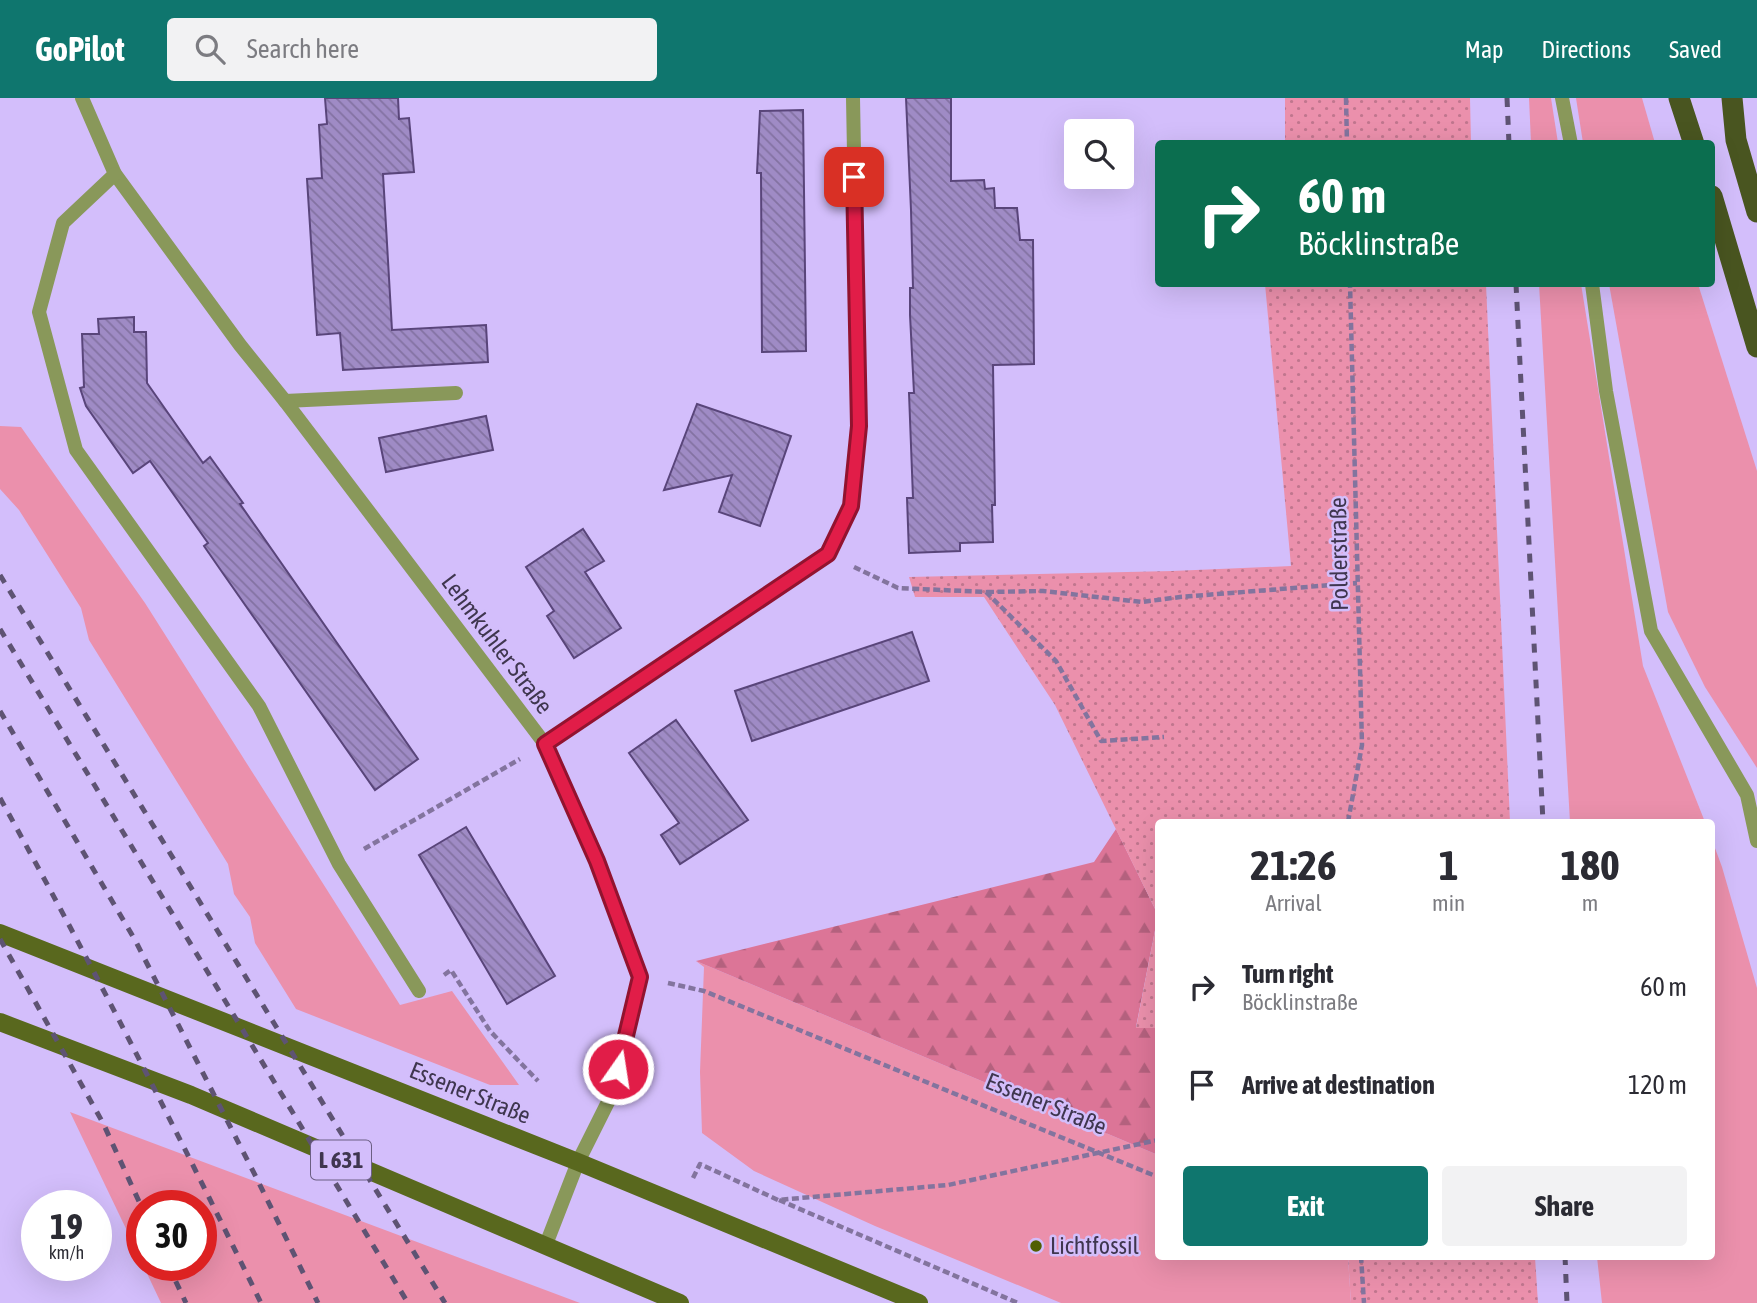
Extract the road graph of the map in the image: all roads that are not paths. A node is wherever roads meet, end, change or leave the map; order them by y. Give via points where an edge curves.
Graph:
1 (82, 98) edge
2 (853, 98) edge
3 (1562, 98) edge
4 (1679, 98) edge
5 (1732, 98) edge
6 (1570, 140) edge
7 (1693, 140) edge
8 (115, 174) junction
9 (1715, 206) edge
10 (1757, 212) edge
11 (1592, 287) edge
12 (1757, 347) edge
13 (456, 393) dead end
14 (285, 401) junction
15 (545, 744) junction
16 (1757, 841) edge
17 (0, 933) edge
18 (419, 991) road end
19 (0, 1022) edge
20 (578, 1162) junction
21 (545, 1247) junction
22 (680, 1303) edge
23 (919, 1303) edge

1 - 8 street, Lehmkuhler Straße
2 - 15 street via 859,426 851,506 828,554
3 - 6 street
4 - 7 highway
5 - 10 highway via 1736,140
8 - 14 street, Lehmkuhler Straße
8 - 18 street via 63,223 39,312 76,450 259,706 339,864
9 - 12 highway
11 - 16 street via 1606,391 1651,631 1747,795
13 - 14 street
14 - 15 street, Lehmkuhler Straße
15 - 20 street, Lehmkuhler Straße via 597,861 640,977 612,1092
17 - 20 main road, Essener Straße
19 - 21 main road, L 631 via 191,1095
20 - 21 street
20 - 23 main road, Essener Straße
21 - 22 main road, L 631

